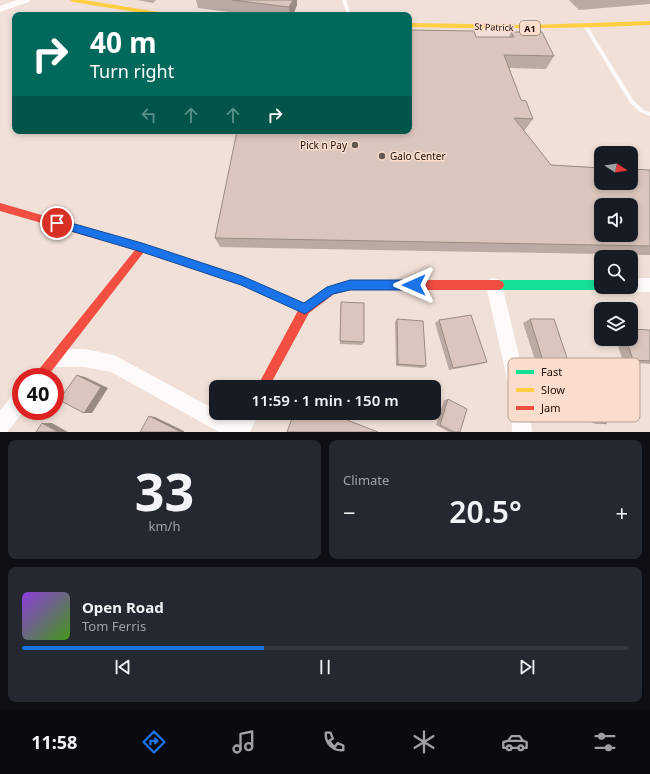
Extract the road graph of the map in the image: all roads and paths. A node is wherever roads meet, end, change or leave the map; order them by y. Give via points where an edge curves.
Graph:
1 (26, 0) edge
2 (73, 0) edge
3 (344, 0) edge
4 (0, 9) edge
5 (146, 12) edge
6 (348, 12) edge
7 (650, 24) edge
8 (412, 25) edge
9 (586, 27) junction
10 (650, 114) edge
11 (0, 207) edge
12 (142, 248) junction
13 (494, 285) junction
14 (594, 285) edge
15 (638, 285) edge
16 (650, 285) edge
17 (305, 309) junction
18 (56, 358) junction
19 (511, 358) edge
20 (48, 368) edge
21 (267, 380) edge
22 (12, 411) edge
23 (246, 420) edge
24 (521, 422) edge
25 (0, 426) edge
26 (239, 432) edge
27 (522, 432) edge

1 - 4 street
2 - 5 main road
3 - 6 lane
7 - 9 main road, St Patrick / A1
8 - 9 main road, St Patrick / A1
9 - 10 lane via 632,102
11 - 12 main road
12 - 17 lane via 242,281
12 - 18 main road
13 - 14 main road
13 - 17 main road via 350,285 331,290
13 - 19 street
15 - 16 street
17 - 21 main road
18 - 20 main road
18 - 26 street via 95,358 114,364
22 - 25 street
23 - 26 street
24 - 27 street

